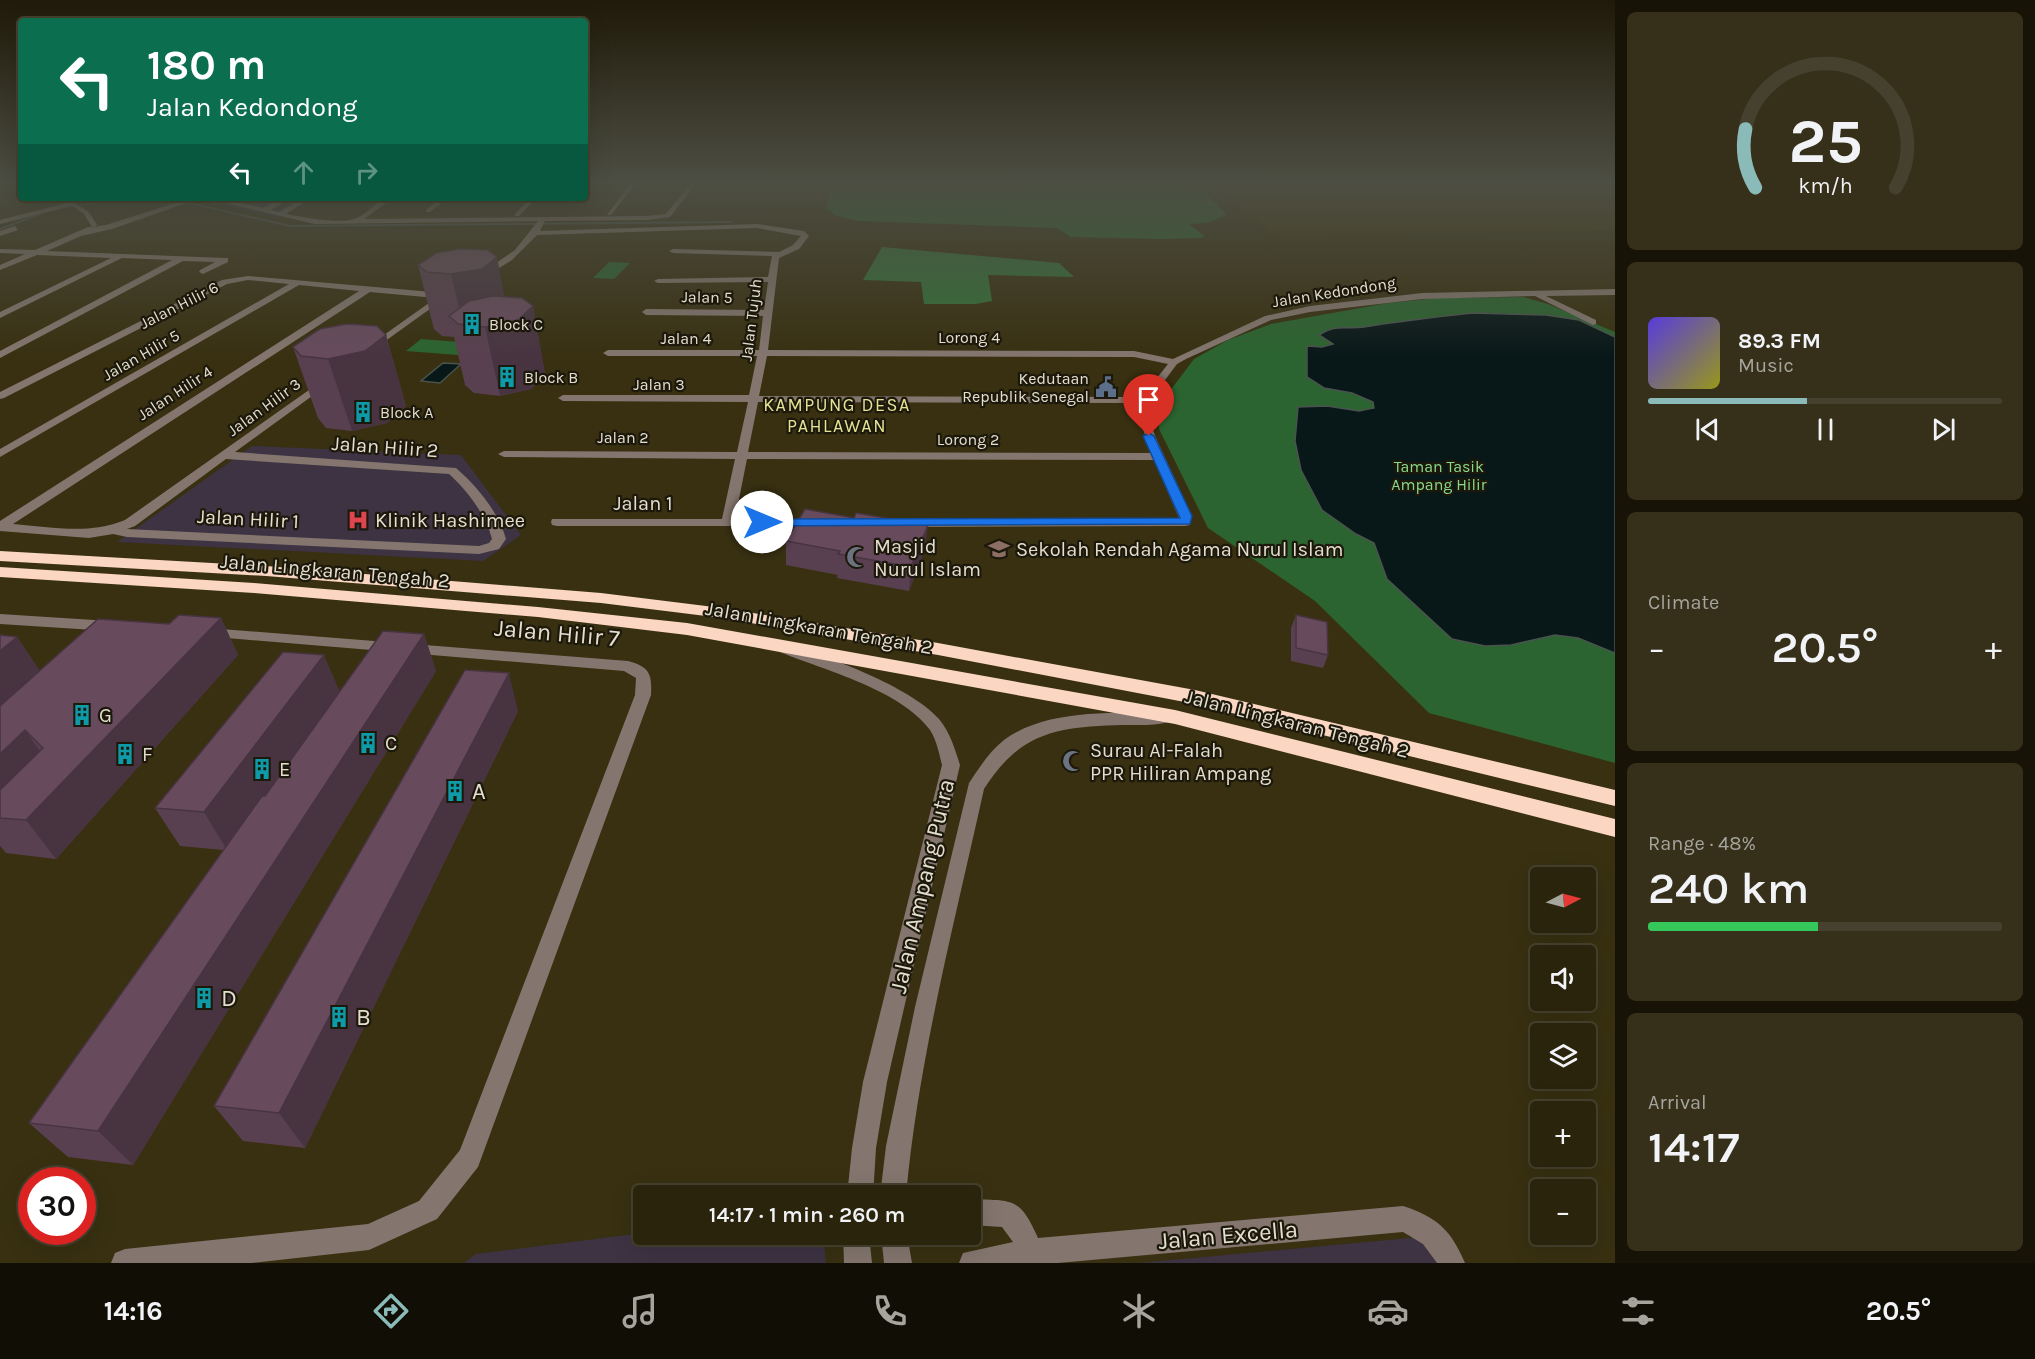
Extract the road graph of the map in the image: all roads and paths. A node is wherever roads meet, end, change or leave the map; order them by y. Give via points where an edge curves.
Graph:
1 (68, 240) edge
2 (525, 240) edge
3 (802, 240) edge
4 (0, 251) edge
5 (673, 251) dead end
6 (41, 252) junction
7 (121, 255) junction
8 (778, 255) junction
9 (182, 258) junction
10 (0, 270) edge
11 (203, 272) dead end
12 (771, 279) junction
13 (658, 281) dead end
14 (471, 282) edge
15 (297, 283) junction
16 (368, 289) junction
17 (1615, 292) edge
18 (1535, 294) junction
19 (646, 312) dead end
20 (767, 313) junction
21 (0, 315) edge
22 (1593, 322) dead end
23 (608, 353) dead end
24 (763, 353) junction
25 (0, 355) edge
26 (359, 357) edge
27 (1174, 362) junction
28 (335, 374) edge
29 (0, 396) edge
30 (563, 398) dead end
31 (754, 400) junction
32 (1145, 400) junction
33 (0, 454) edge
34 (504, 454) dead end
35 (741, 454) junction
36 (223, 455) junction
37 (1158, 457) junction
38 (557, 522) dead end
39 (728, 522) junction
40 (827, 523) edge
41 (874, 523) edge
42 (0, 527) edge
43 (113, 530) junction
44 (494, 546) joint
45 (0, 556) edge
46 (0, 572) edge
47 (0, 619) edge
48 (121, 627) edge
49 (196, 632) edge
50 (772, 643) junction
51 (1175, 717) junction
52 (1615, 798) edge
53 (1615, 828) edge
54 (861, 1185) edge
55 (894, 1185) edge
56 (981, 1213) edge
57 (857, 1245) edge
58 (896, 1245) edge
59 (1031, 1252) junction
60 (152, 1262) edge
61 (125, 1263) edge
62 (858, 1263) edge
63 (898, 1263) edge
64 (973, 1263) edge
65 (1451, 1263) edge

1 - 6 street
2 - 14 street via 493,271
3 - 8 street, Jalan Tujuh
4 - 6 street
5 - 8 street
6 - 7 street
6 - 10 street
7 - 9 street
7 - 21 street
8 - 12 street, Jalan Tujuh
9 - 11 street via 225,260
9 - 25 street
12 - 13 street
12 - 20 street, Jalan Tujuh
15 - 16 street, Jalan Hilir 6
15 - 29 street, Jalan Hilir 6 via 248,278 225,282
15 - 33 street, Jalan Hilir 5
16 - 26 street, Jalan Hilir 6 via 449,294
16 - 42 street, Jalan Hilir 4
17 - 18 street, Jalan Kedondong
18 - 22 street
18 - 27 street, Jalan Kedondong via 1403,297 1287,313
19 - 20 street, Jalan 5
20 - 24 street, Jalan Tujuh
23 - 24 street, Jalan 4
24 - 27 street, Lorong 4 via 1134,354
24 - 31 street, Jalan Tujuh
27 - 32 street, Jalan Kedondong
28 - 36 street, Jalan Hilir 3
30 - 31 street, Jalan 3
31 - 32 street, Jalan 3
31 - 35 street, Jalan Tujuh
32 - 37 street via 1144,417
34 - 35 street, Jalan 2
35 - 37 street, Lorong 2
35 - 39 street, Jalan Tujuh
36 - 43 street, Jalan Hilir 3 via 130,523
36 - 44 street, Jalan Hilir 2 via 453,471 499,532
37 - 41 street via 1186,516 1185,522
38 - 39 street, Jalan 1
39 - 40 street, Jalan 1
42 - 43 street, Jalan Hilir 1 via 88,534
43 - 44 street, Jalan Hilir 1 via 468,549
45 - 52 highway, Jalan Lingkaran Tengah 2 via 290,573 601,598 722,613 1195,697
46 - 50 highway, Jalan Lingkaran Tengah 2 via 538,612
47 - 48 street
49 - 60 street, Jalan Hilir 7 via 628,666 644,676 643,694 469,1158 428,1210 369,1237
50 - 51 highway, Jalan Lingkaran Tengah 2
50 - 54 street, Jalan Ampang Putra via 913,704 932,722 951,765 875,1082
51 - 53 highway, Jalan Lingkaran Tengah 2
51 - 55 street, Jalan Ampang Putra via 1051,726 1024,734 986,766 975,788 926,1007 898,1146
56 - 59 street via 1009,1214
57 - 62 street
58 - 63 street
59 - 64 street, Jalan Excella
59 - 65 street, Jalan Excella via 1403,1219 1424,1226 1443,1246
60 - 61 street

